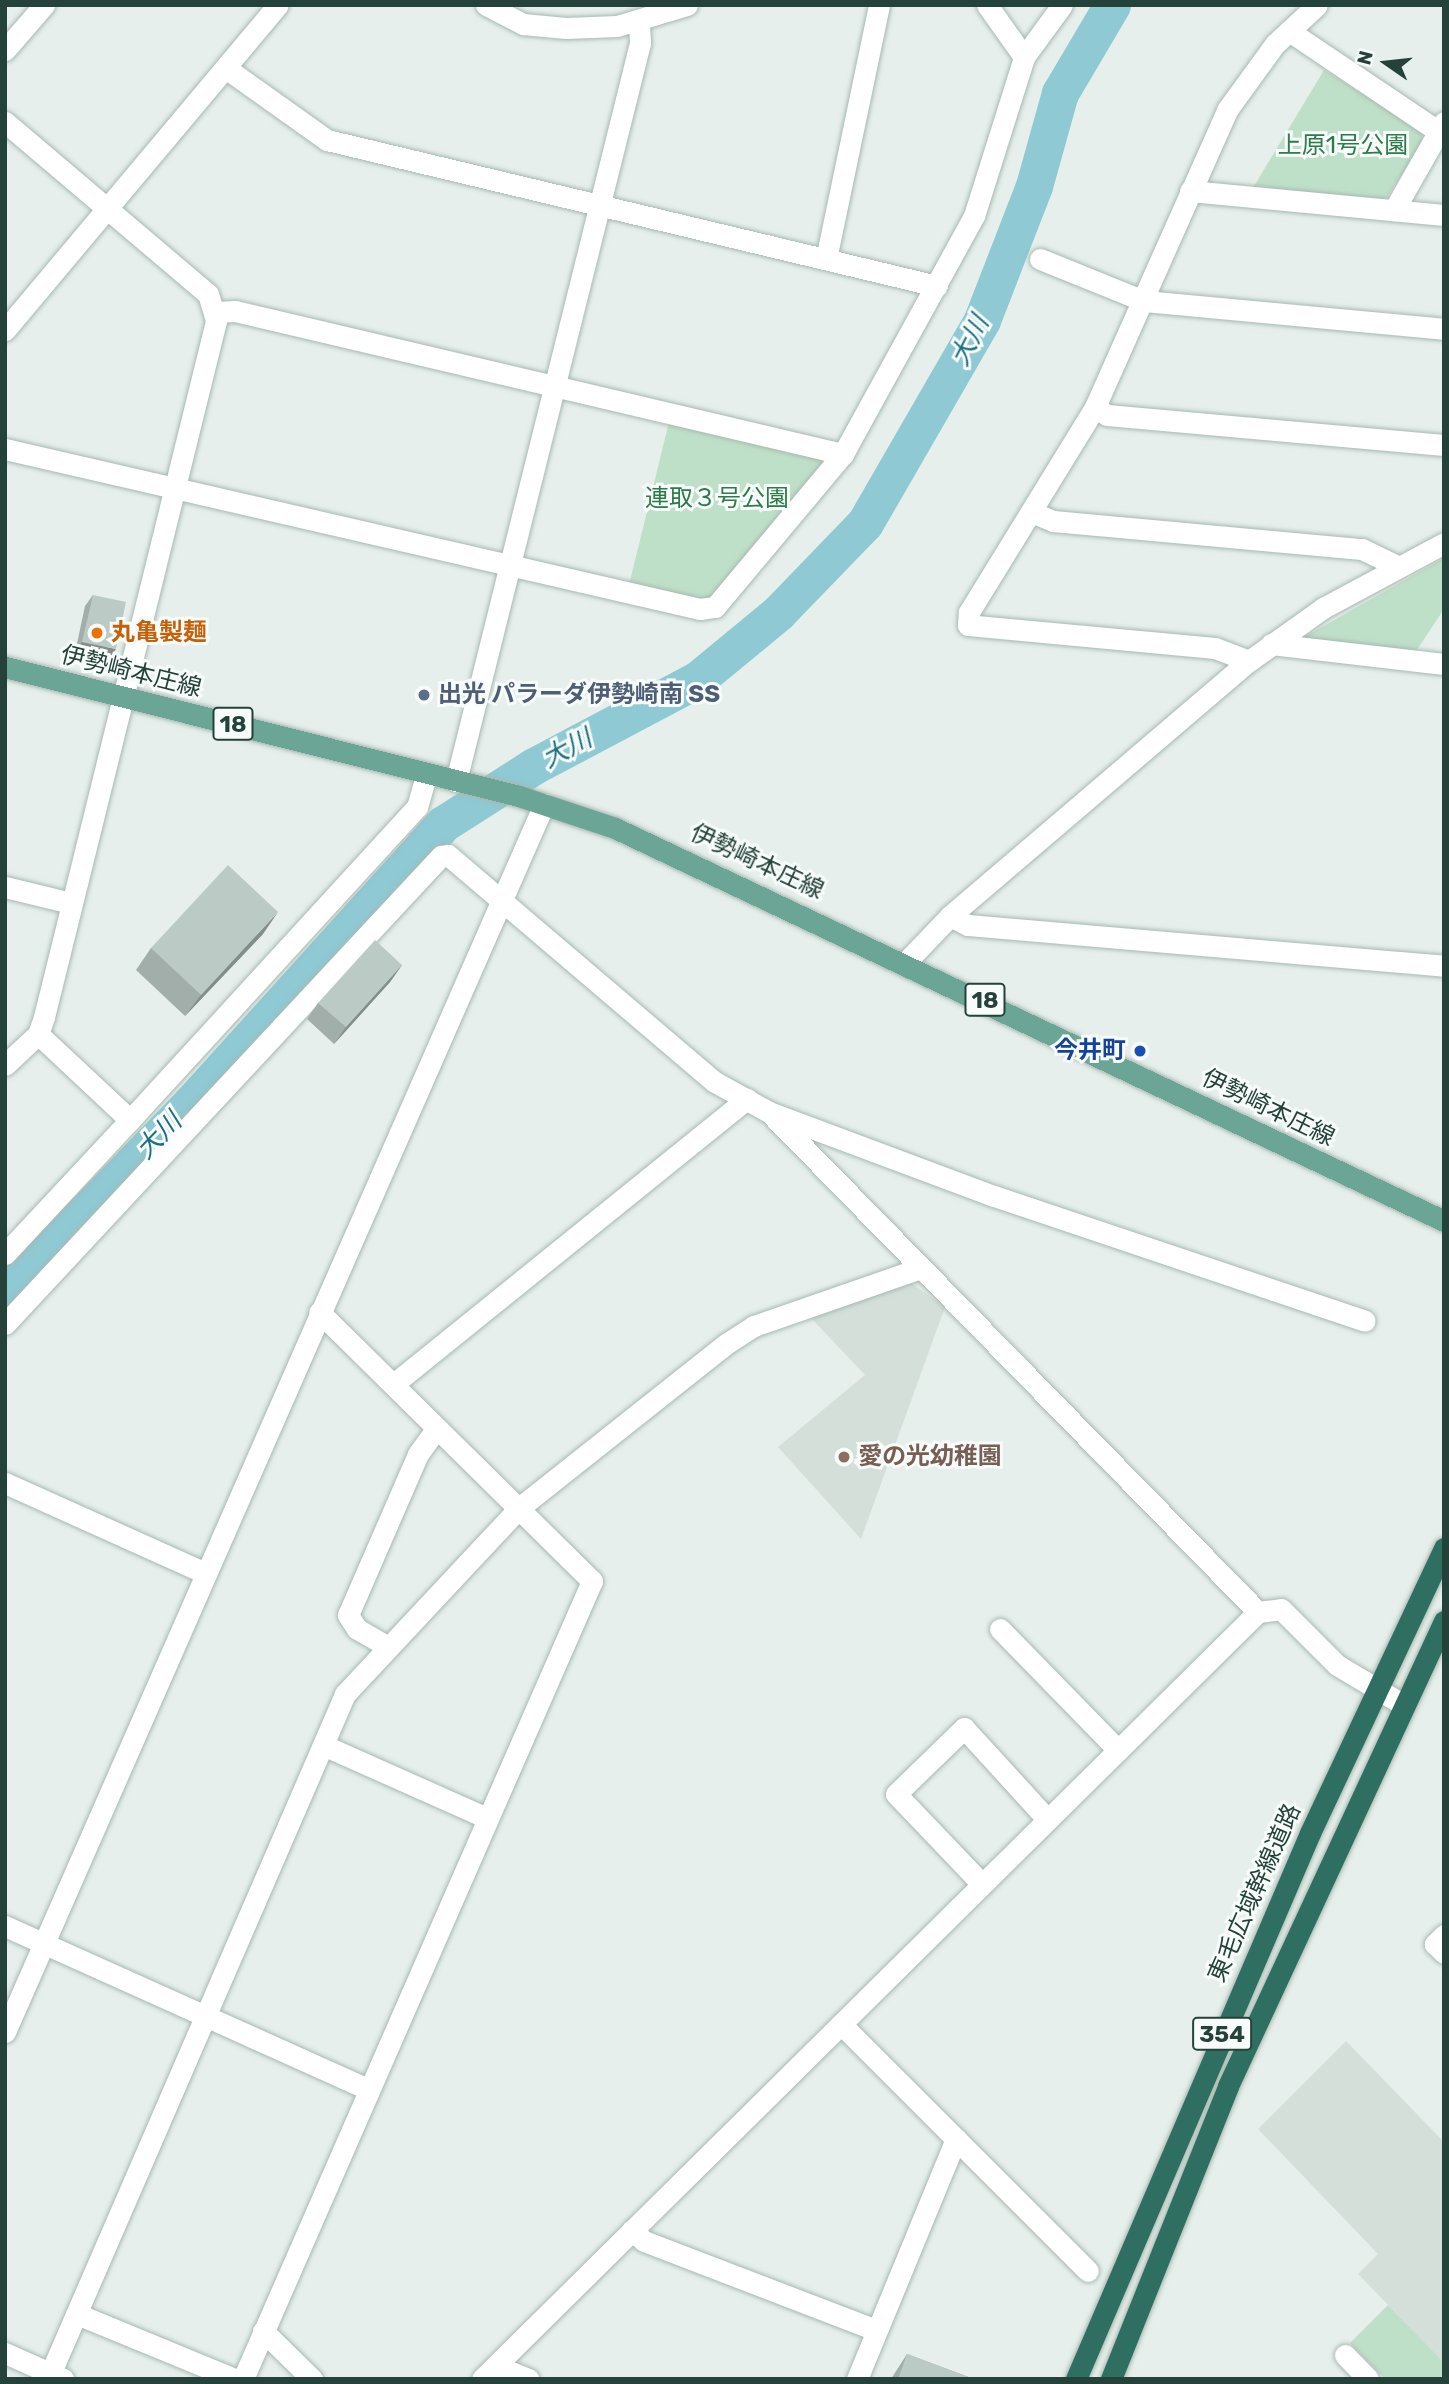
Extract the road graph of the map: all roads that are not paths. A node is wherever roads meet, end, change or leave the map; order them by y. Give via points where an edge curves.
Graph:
1 (44, 5) edge
2 (278, 5) edge
3 (486, 5) edge
4 (687, 5) edge
5 (880, 5) edge
6 (987, 5) edge
7 (1062, 5) edge
8 (1317, 5) edge
9 (639, 22) junction
10 (1289, 31) junction
11 (5, 50) edge
12 (1024, 57) junction
13 (227, 69) junction
14 (5, 122) edge
15 (1441, 127) edge
16 (1190, 191) junction
17 (599, 204) junction
18 (109, 208) junction
19 (1394, 211) junction
20 (1444, 215) edge
21 (826, 259) junction
22 (1040, 259) dead end
23 (937, 286) junction
24 (1144, 301) junction
25 (216, 312) junction
26 (1444, 329) edge
27 (5, 330) edge
28 (554, 384) junction
29 (1095, 407) junction
30 (1444, 445) edge
31 (5, 449) edge
32 (843, 454) junction
33 (174, 488) junction
34 (1034, 513) junction
35 (1444, 543) edge
36 (509, 564) junction
37 (1399, 567) junction
38 (1272, 644) junction
39 (1249, 661) junction
40 (1444, 664) edge
41 (5, 667) edge
42 (121, 696) junction
43 (427, 773) junction
44 (459, 781) junction
45 (544, 804) junction
46 (5, 887) edge
47 (499, 900) junction
48 (71, 903) junction
49 (950, 916) junction
50 (906, 962) junction
51 (1444, 966) edge
52 (38, 1034) junction
53 (5, 1065) edge
54 (747, 1099) junction
55 (769, 1112) junction
56 (130, 1120) junction
57 (1444, 1221) edge
58 (5, 1254) edge
59 (918, 1269) junction
60 (319, 1312) junction
61 (1365, 1321) dead end
62 (5, 1324) edge
63 (396, 1382) junction
64 (437, 1428) junction
65 (5, 1483) edge
66 (519, 1508) junction
67 (1444, 1548) edge
68 (205, 1573) junction
69 (1258, 1612) junction
70 (1444, 1621) edge
71 (1000, 1629) dead end
72 (384, 1645) junction
73 (1376, 1691) junction
74 (1404, 1705) junction
75 (323, 1745) junction
76 (1118, 1751) junction
77 (487, 1818) junction
78 (1047, 1819) junction
79 (981, 1883) junction
80 (5, 1926) edge
81 (1444, 1935) edge
82 (41, 1945) junction
83 (1444, 1953) edge
84 (208, 2020) junction
85 (841, 2024) junction
86 (5, 2032) edge
87 (368, 2089) junction
88 (956, 2139) junction
89 (632, 2230) junction
90 (1087, 2271) dead end
91 (77, 2314) junction
92 (263, 2330) junction
93 (876, 2330) junction
94 (5, 2353) edge
95 (1345, 2355) dead end
96 (489, 2372) edge
97 (54, 2377) edge
98 (234, 2379) edge
99 (243, 2379) edge
100 (312, 2379) edge
101 (529, 2379) edge
102 (857, 2379) edge
103 (1076, 2379) edge
104 (1111, 2379) edge
105 (1368, 2379) edge

1 - 11 street
2 - 13 street
3 - 9 street via 523,24 550,28
4 - 9 street
5 - 21 street
6 - 12 street
7 - 12 street
8 - 10 street
9 - 17 street via 640,43
10 - 15 street
10 - 16 street via 1227,110
12 - 23 street via 974,216
13 - 17 street via 327,140
13 - 18 street
14 - 18 street
15 - 19 street
16 - 19 street
16 - 24 street
17 - 21 street
17 - 28 street
18 - 25 street via 208,294
18 - 27 street
19 - 20 street
21 - 23 street
22 - 24 street
23 - 32 street
24 - 26 street
24 - 29 street
25 - 28 street via 234,311
25 - 33 street
28 - 32 street
28 - 36 street
29 - 30 street via 1107,415
29 - 34 street
31 - 33 street
32 - 36 street via 715,607 700,609
33 - 36 street
33 - 42 street
34 - 37 street via 1053,521 1362,549
34 - 39 street via 976,597 968,625 1215,648
35 - 37 street
36 - 44 street
37 - 38 street
38 - 39 street
38 - 40 street
39 - 49 street
41 - 42 main road, 伊勢崎本庄線 / 18
42 - 43 main road, 伊勢崎本庄線 / 18
42 - 48 street
43 - 44 main road, 伊勢崎本庄線 / 18
43 - 56 street via 417,807
44 - 45 main road, 伊勢崎本庄線 / 18
45 - 47 street
45 - 50 main road, 伊勢崎本庄線 / 18 via 658,845
46 - 48 street
47 - 54 street via 715,1082
47 - 60 street
47 - 62 street via 448,855 441,856
48 - 52 street
49 - 50 street
49 - 51 street via 968,925
50 - 57 main road, 伊勢崎本庄線 / 18
52 - 53 street
52 - 56 street
54 - 55 street
54 - 63 street
55 - 59 street
55 - 61 street via 994,1196
56 - 58 street
59 - 66 street via 740,1334
59 - 69 street
60 - 63 street
60 - 68 street
63 - 64 street
64 - 66 street
64 - 72 street via 418,1454 348,1615 357,1629
65 - 68 street
66 - 72 street
66 - 77 street via 592,1581
67 - 73 highway, 東毛広域幹線道路 / 354
68 - 82 street
69 - 73 street via 1281,1609 1337,1665
69 - 76 street
70 - 74 highway, 354
71 - 76 street
72 - 75 street via 345,1694
73 - 74 street
73 - 103 highway, 東毛広域幹線道路 / 354
74 - 104 highway, 354 via 1228,2086
75 - 77 street
75 - 84 street
76 - 78 street
77 - 87 street
78 - 79 street
78 - 79 street via 964,1728 896,1794
79 - 85 street
80 - 82 street
81 - 83 street via 1435,1944
82 - 84 street
82 - 86 street
84 - 87 street
84 - 91 street
85 - 88 street
85 - 89 street
87 - 92 street
88 - 90 street
88 - 93 street
89 - 93 street via 644,2241
89 - 96 street
91 - 97 street
91 - 98 street
92 - 99 street
92 - 100 street
93 - 102 street
94 - 97 street
95 - 105 street
96 - 101 street

